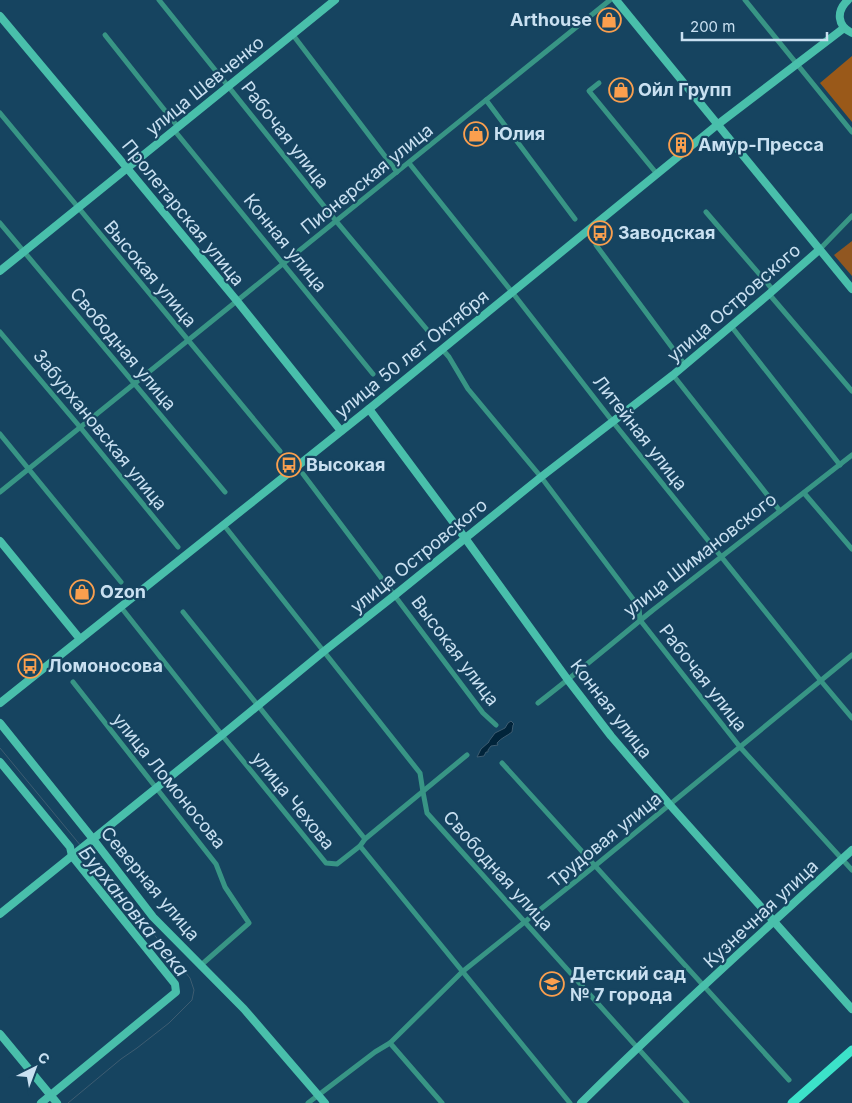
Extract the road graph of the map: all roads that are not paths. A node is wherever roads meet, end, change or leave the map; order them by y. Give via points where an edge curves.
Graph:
1 (159, 0) edge
2 (335, 0) edge
3 (610, 0) edge
4 (616, 0) edge
5 (745, 0) edge
6 (848, 0) edge
7 (0, 16) edge
8 (844, 28) junction
9 (852, 34) edge
10 (105, 35) dead end
11 (293, 35) junction
12 (797, 64) junction
13 (599, 83) dead end
14 (228, 85) junction
15 (486, 100) junction
16 (0, 113) edge
17 (718, 125) junction
18 (176, 128) junction
19 (852, 132) edge
20 (408, 163) junction
21 (128, 168) junction
22 (398, 172) junction
23 (657, 174) junction
24 (78, 208) junction
25 (706, 212) dead end
26 (852, 216) edge
27 (575, 219) dead end
28 (336, 221) junction
29 (0, 223) edge
30 (596, 245) dead end
31 (819, 250) junction
32 (24, 251) junction
33 (283, 264) junction
34 (0, 271) edge
35 (852, 289) edge
36 (512, 292) junction
37 (771, 292) junction
38 (237, 301) junction
39 (731, 326) junction
40 (0, 332) edge
41 (429, 332) dead end
42 (188, 340) junction
43 (442, 349) junction
44 (685, 364) junction
45 (373, 374) dead end
46 (673, 375) junction
47 (134, 384) junction
48 (852, 391) edge
49 (369, 409) junction
50 (613, 422) junction
51 (80, 427) junction
52 (340, 431) junction
53 (0, 434) edge
54 (280, 451) dead end
55 (852, 456) edge
56 (840, 464) junction
57 (29, 469) junction
58 (303, 474) dead end
59 (541, 477) junction
60 (0, 492) edge
61 (225, 492) dead end
62 (804, 493) junction
63 (780, 511) junction
64 (223, 524) junction
65 (465, 538) junction
66 (0, 541) edge
67 (178, 547) dead end
68 (852, 549) edge
69 (721, 556) junction
70 (121, 582) dead end
71 (395, 595) junction
72 (120, 606) junction
73 (183, 612) dead end
74 (640, 620) junction
75 (80, 639) junction
76 (323, 652) junction
77 (852, 655) edge
78 (568, 680) junction
79 (821, 681) junction
80 (73, 682) dead end
81 (0, 703) edge
82 (538, 703) dead end
83 (258, 705) junction
84 (852, 718) edge
85 (0, 723) edge
86 (496, 725) dead end
87 (222, 735) junction
88 (740, 747) junction
89 (467, 755) dead end
90 (0, 762) edge
91 (502, 763) dead end
92 (156, 788) junction
93 (423, 792) junction
94 (670, 805) junction
95 (365, 839) junction
96 (90, 842) junction
97 (360, 846) junction
98 (852, 850) edge
99 (73, 855) junction
100 (842, 859) junction
101 (596, 865) junction
102 (852, 870) edge
103 (0, 914) edge
104 (773, 921) junction
105 (525, 923) junction
106 (200, 966) junction
107 (462, 972) junction
108 (704, 986) junction
109 (852, 1010) edge
110 (0, 1034) edge
111 (390, 1043) junction
112 (638, 1047) junction
113 (852, 1050) edge
114 (789, 1080) dead end
115 (51, 1095) junction
116 (318, 1095) junction
117 (41, 1103) edge
118 (57, 1103) edge
119 (308, 1103) edge
120 (325, 1103) edge
121 (442, 1103) edge
122 (570, 1103) edge
123 (581, 1103) edge
124 (688, 1103) edge
125 (792, 1103) edge

1 - 14 street, Рабочая улица
2 - 11 street, улица Шевченко
3 - 15 street, Пионерская улица
4 - 17 street
5 - 12 street
6 - 8 street via 840,14
7 - 21 street, Пролетарская улица
8 - 9 street
8 - 12 street, улица 50 лет Октября
10 - 18 street, Конная улица
11 - 14 street, улица Шевченко
11 - 22 street
12 - 17 street, улица 50 лет Октября
12 - 19 street
13 - 23 street via 589,91
14 - 18 street, улица Шевченко
14 - 28 street, Рабочая улица
15 - 20 street, Пионерская улица
15 - 27 street
16 - 24 street, Высокая улица
17 - 23 street, улица 50 лет Октября
17 - 31 street
18 - 21 street, улица Шевченко
18 - 33 street, Конная улица
20 - 22 street, Пионерская улица
20 - 36 street, Литейная улица
21 - 24 street, улица Шевченко
21 - 38 street, Пролетарская улица
22 - 28 street, Пионерская улица
23 - 36 street, улица 50 лет Октября
24 - 32 street, улица Шевченко
24 - 42 street, Высокая улица
25 - 37 street
26 - 31 street, улица Островского
28 - 33 street, Пионерская улица
28 - 41 street, Рабочая улица
29 - 32 street, Свободная улица
30 - 44 street
31 - 35 street
31 - 37 street, улица Островского
32 - 34 street, улица Шевченко
32 - 47 street, Свободная улица
33 - 38 street, Пионерская улица
33 - 45 street, Конная улица
36 - 43 street, улица 50 лет Октября
36 - 50 street, Литейная улица
37 - 39 street, улица Островского
37 - 48 street
38 - 42 street, Пионерская улица
38 - 52 street, Пролетарская улица
39 - 44 street, улица Островского
39 - 56 street
40 - 51 street, Забурхановская улица
42 - 47 street, Пионерская улица
42 - 54 street, Высокая улица
43 - 49 street, улица 50 лет Октября
43 - 59 street, Рабочая улица via 468,388
44 - 46 street, улица Островского
46 - 50 street, улица Островского
46 - 63 street
47 - 51 street, Пионерская улица
47 - 61 street, Свободная улица
49 - 52 street, улица 50 лет Октября
49 - 65 street, Конная улица
50 - 59 street, улица Островского
50 - 69 street, Литейная улица
51 - 57 street, Пионерская улица
51 - 67 street, Забурхановская улица
52 - 64 street, улица 50 лет Октября
53 - 57 street
55 - 56 street, улица Шимановского
56 - 62 street, улица Шимановского
57 - 60 street, Пионерская улица
57 - 70 street
58 - 71 street, Высокая улица
59 - 65 street, улица Островского
59 - 74 street, Рабочая улица via 639,607
62 - 63 street, улица Шимановского
62 - 68 street
63 - 69 street, улица Шимановского
64 - 72 street, улица 50 лет Октября
64 - 76 street, Свободная улица
65 - 71 street, улица Островского
65 - 78 street, Конная улица
66 - 75 street
69 - 74 street, улица Шимановского
69 - 79 street, Литейная улица
71 - 76 street, улица Островского
71 - 86 street, Высокая улица via 483,713
72 - 75 street, улица 50 лет Октября
72 - 87 street, улица Чехова
73 - 83 street
74 - 78 street, улица Шимановского
74 - 88 street, Рабочая улица
75 - 81 street, улица 50 лет Октября
76 - 83 street, улица Островского
76 - 93 street, Свободная улица via 420,773
77 - 79 street, Трудовая улица
78 - 82 street, улица Шимановского
78 - 94 street, Конная улица
79 - 84 street, Литейная улица
79 - 88 street, Трудовая улица
80 - 92 street, улица Ломоносова
83 - 87 street, улица Островского
83 - 95 street
85 - 96 street, Северная улица
87 - 92 street, улица Островского
87 - 97 street, улица Чехова via 326,863 337,864
88 - 94 street, Трудовая улица
88 - 100 street, Рабочая улица
89 - 93 street
90 - 99 street via 70,847
91 - 101 street
92 - 96 street, улица Островского
92 - 106 street, улица Ломоносова via 216,864 225,887 249,923
93 - 95 street
93 - 105 street, Свободная улица via 427,812
94 - 101 street, Трудовая улица
94 - 104 street, Конная улица
95 - 97 street
96 - 99 street, улица Островского
96 - 106 street, Северная улица via 153,917
97 - 107 street, улица Чехова
98 - 100 street, Кузнечная улица
99 - 103 street, улица Островского
99 - 115 street via 175,984 176,992
100 - 102 street, Рабочая улица
100 - 104 street, Кузнечная улица
101 - 105 street, Трудовая улица
101 - 108 street
104 - 108 street, Кузнечная улица
104 - 109 street, Конная улица
105 - 107 street, Трудовая улица
105 - 112 street, Свободная улица
106 - 116 street, Северная улица via 244,1009
107 - 111 street, Трудовая улица
107 - 122 street, улица Чехова
108 - 112 street, Кузнечная улица
108 - 114 street
110 - 115 street
111 - 116 street, Трудовая улица
111 - 121 street
112 - 123 street, Кузнечная улица
112 - 124 street, Свободная улица
113 - 125 main road
115 - 117 street
115 - 118 street
116 - 119 street, Трудовая улица
116 - 120 street, Северная улица

